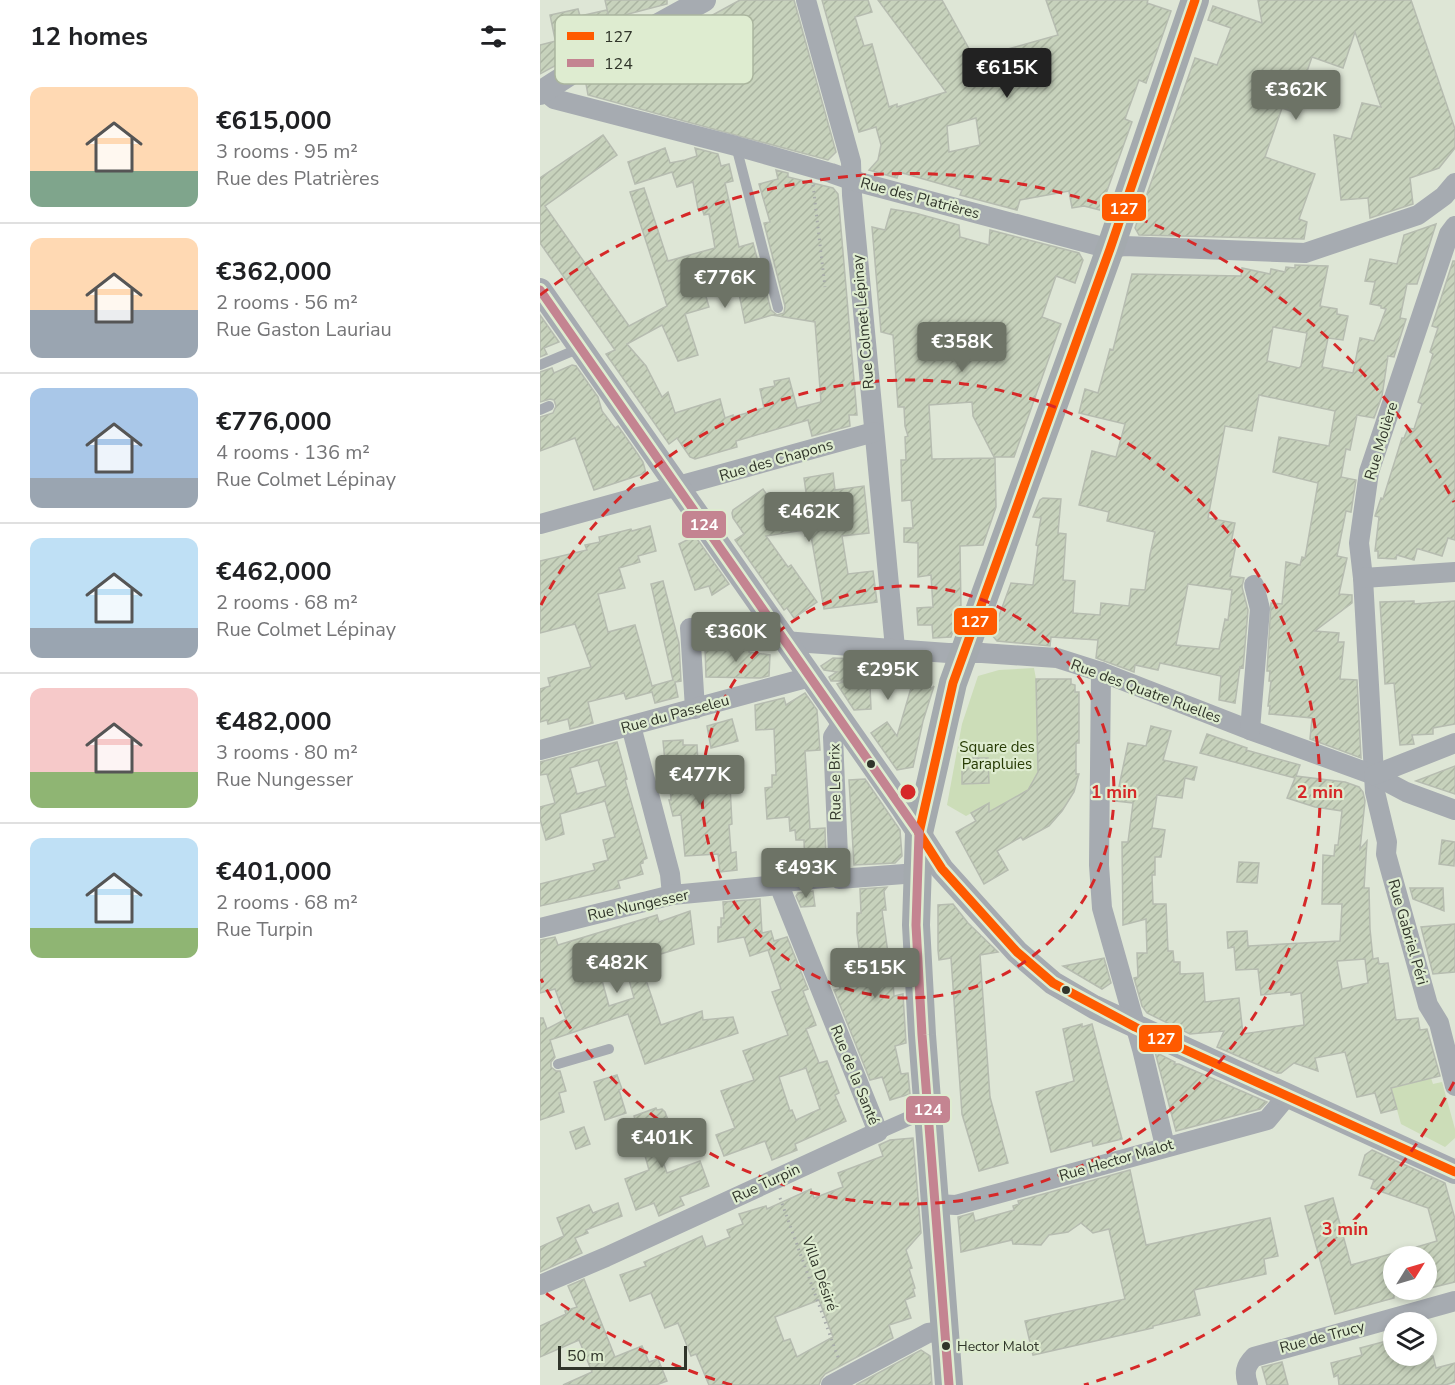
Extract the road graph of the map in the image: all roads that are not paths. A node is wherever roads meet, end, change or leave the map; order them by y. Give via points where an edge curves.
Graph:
1 (704, 0) edge
2 (806, 0) edge
3 (1195, 0) edge
4 (677, 15) edge
5 (555, 83) edge
6 (542, 92) edge
7 (736, 146) junction
8 (851, 180) junction
9 (1455, 183) edge
10 (1455, 226) edge
11 (1110, 249) junction
12 (540, 290) edge
13 (778, 308) dead end
14 (580, 347) junction
15 (540, 365) edge
16 (874, 432) junction
17 (678, 487) junction
18 (540, 524) edge
19 (1455, 572) edge
20 (1363, 578) junction
21 (1254, 585) dead end
22 (785, 641) junction
23 (895, 648) junction
24 (964, 654) junction
25 (1101, 672) junction
26 (810, 677) junction
27 (695, 710) junction
28 (842, 723) junction
29 (631, 726) junction
30 (1250, 730) junction
31 (1455, 744) edge
32 (540, 750) edge
33 (1374, 774) junction
34 (1455, 810) edge
35 (919, 833) junction
36 (917, 873) junction
37 (839, 879) junction
38 (779, 885) junction
39 (672, 895) junction
40 (540, 928) edge
41 (1135, 1027) junction
42 (609, 1049) dead end
43 (558, 1064) dead end
44 (1455, 1086) edge
45 (1287, 1096) junction
46 (928, 1116) junction
47 (878, 1131) junction
48 (1165, 1146) junction
49 (1455, 1172) edge
50 (935, 1204) junction
51 (540, 1285) edge
52 (1455, 1301) edge
53 (944, 1331) junction
54 (838, 1381) edge
55 (949, 1385) edge
56 (1248, 1385) edge

1 - 4 street
2 - 8 street, Rue Colmet Lépinay via 851,162
3 - 11 main road
5 - 6 street
6 - 7 street, Rue des Platrières via 554,99
7 - 8 street, Rue des Platrières
7 - 13 lane
8 - 11 street, Rue des Platrières
8 - 16 street, Rue Colmet Lépinay
9 - 11 street, Rue des Platrières via 1418,215 1305,253 1124,246
10 - 20 street, Rue Molière via 1449,234 1369,472 1359,543
11 - 24 main road
12 - 14 street
14 - 15 lane
14 - 17 street
16 - 17 street, Rue des Chapons
16 - 23 street, Rue Colmet Lépinay
17 - 18 street, Rue des Chapons
17 - 22 street
19 - 20 street
20 - 33 street, Rue Molière
21 - 30 street via 1260,609
22 - 23 street, Rue des Quatre Ruelles
22 - 26 street
22 - 27 street, Rue des Quatre Ruelles via 761,633 690,628
23 - 24 street, Rue des Quatre Ruelles
24 - 25 street, Rue des Quatre Ruelles via 1057,658
24 - 35 main road via 951,692
25 - 30 street, Rue des Quatre Ruelles
25 - 41 street via 1102,908
26 - 27 street, Rue du Passeleu
26 - 28 street
27 - 29 street, Rue du Passeleu
28 - 35 street
28 - 37 street, Rue Le Brix via 833,737
29 - 32 street, Rue du Passeleu
29 - 39 street via 670,874
30 - 33 street, Rue des Quatre Ruelles
31 - 33 street
33 - 34 street, Rue des Quatre Ruelles via 1406,792
33 - 44 street, Rue Gabriel Péri via 1386,854
35 - 36 main road
35 - 41 street via 942,868 1050,988
36 - 37 street, Rue Nungesser
36 - 46 main road via 916,925
37 - 38 street, Rue Nungesser
38 - 39 street, Rue Nungesser
38 - 47 street, Rue de la Santé
39 - 40 street, Rue Nungesser
41 - 45 street
41 - 48 street
42 - 43 lane
45 - 48 street, Rue Hector Malot via 1267,1119
45 - 49 street
46 - 47 street, Rue Turpin via 912,1117
46 - 50 main road
47 - 51 street, Rue Turpin
48 - 50 street, Rue Hector Malot via 956,1205
50 - 53 main road
52 - 56 street, Rue de Trucy via 1254,1357 1245,1373
53 - 54 street via 928,1333
53 - 55 main road

